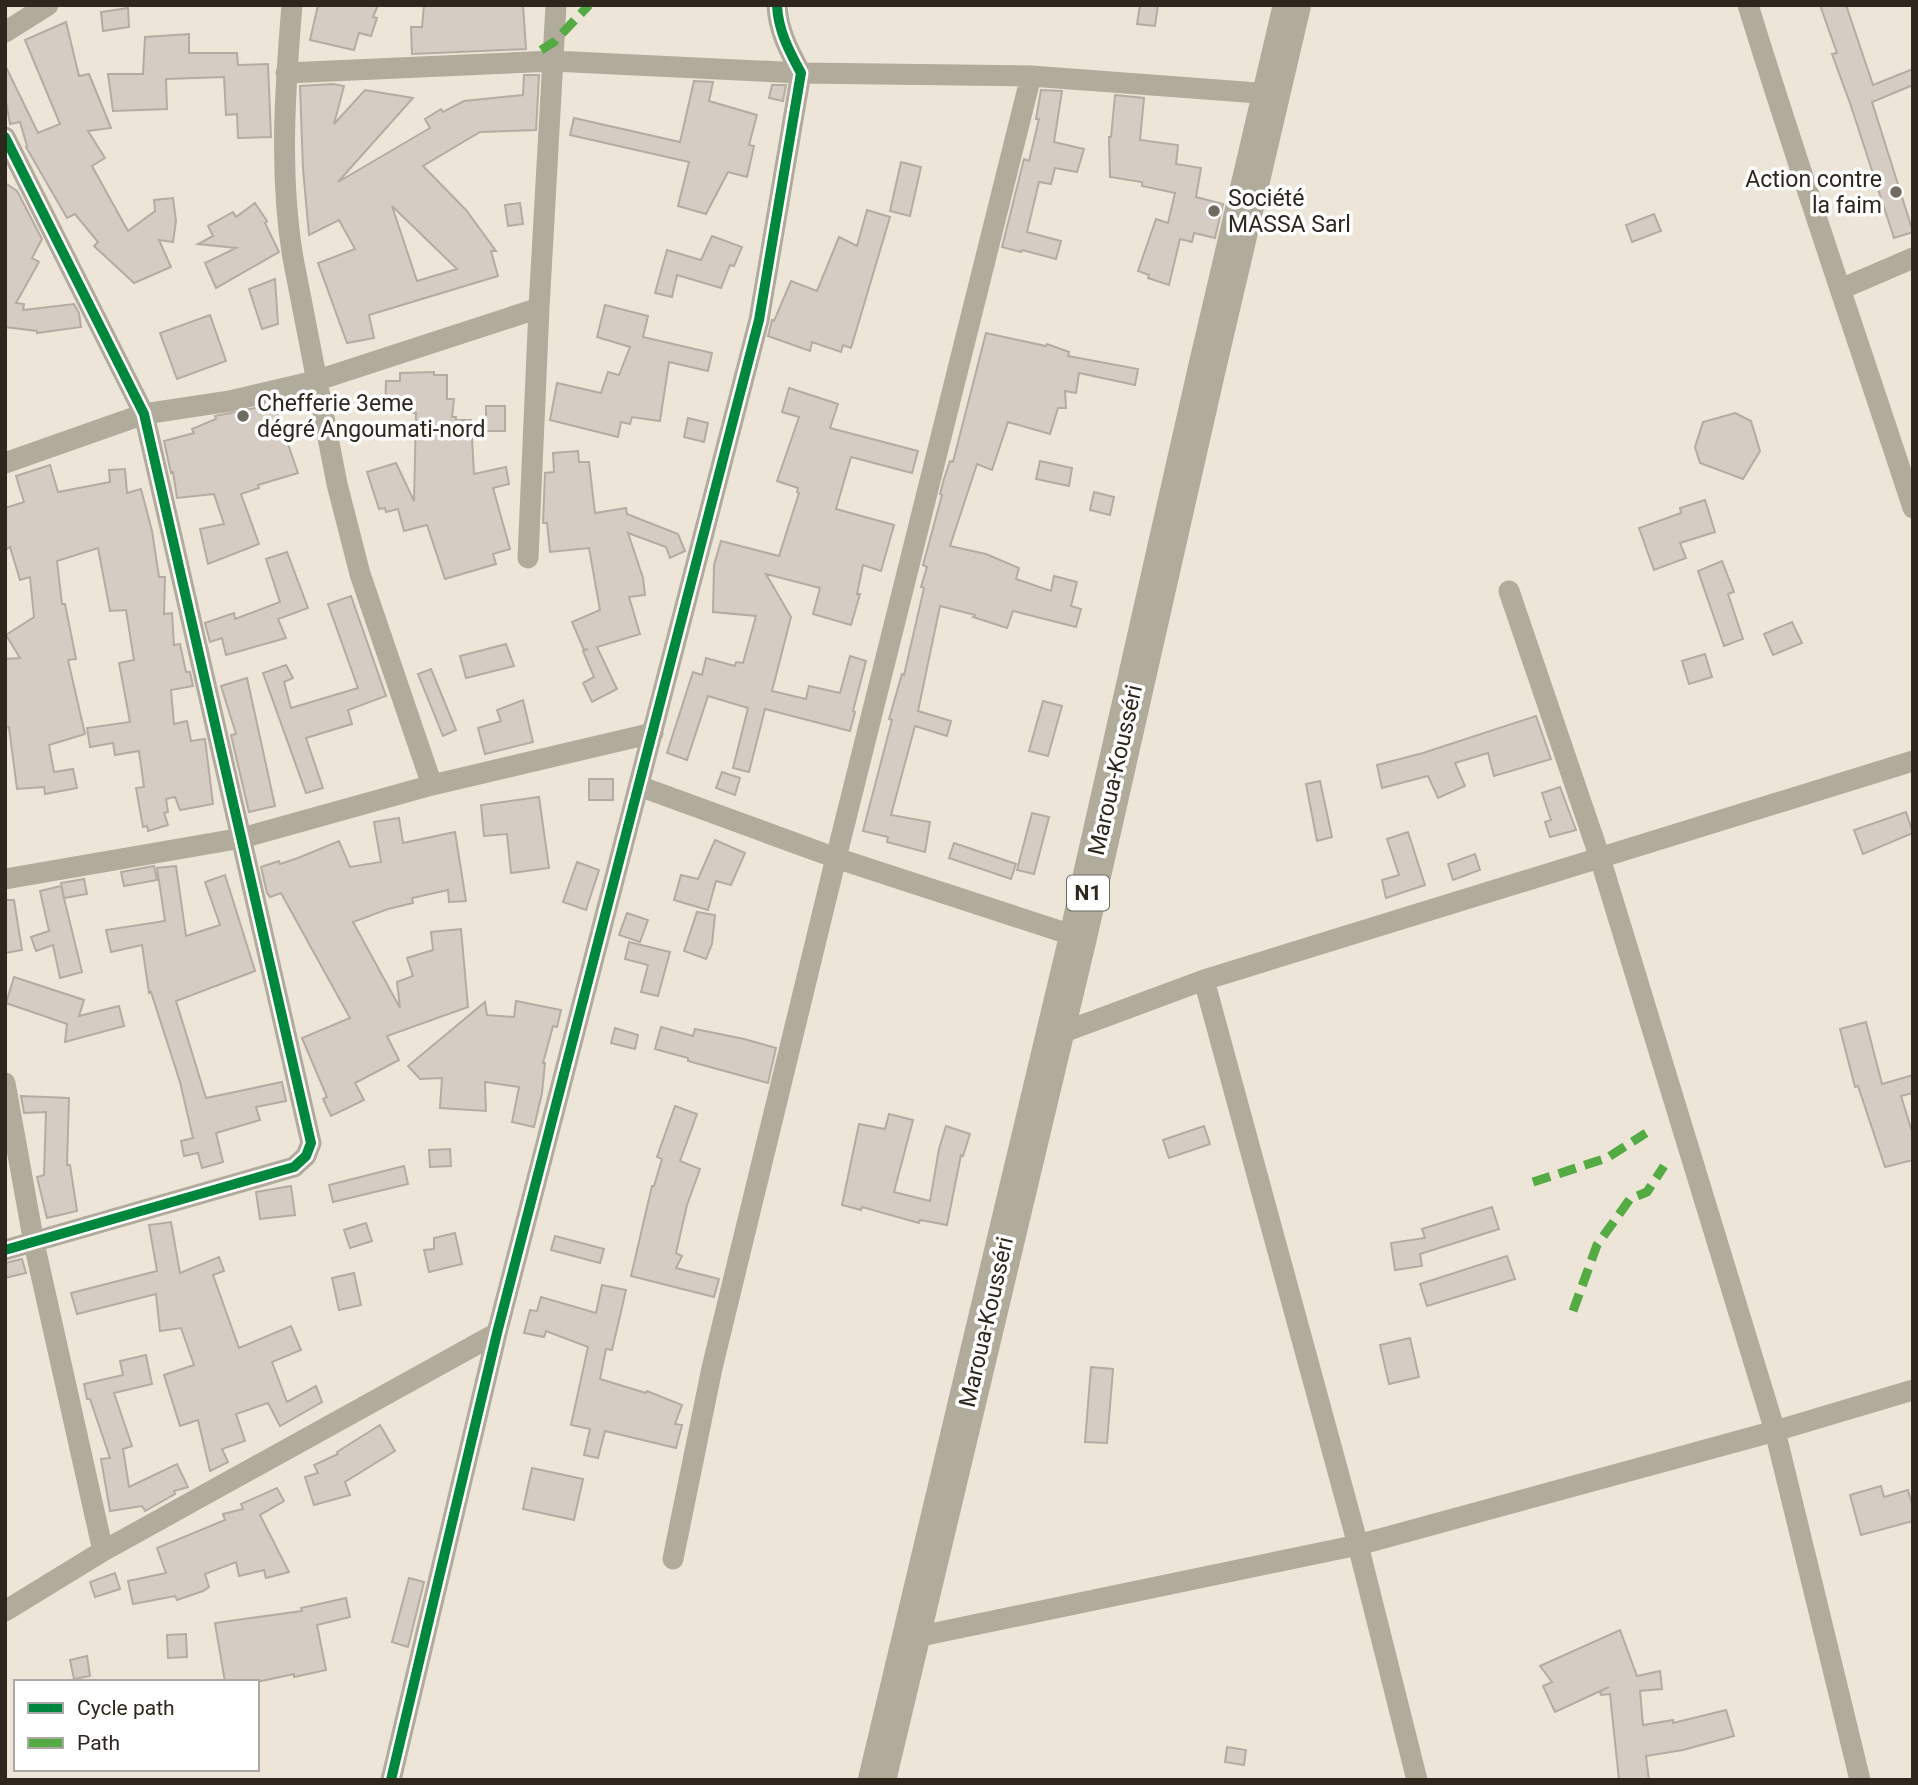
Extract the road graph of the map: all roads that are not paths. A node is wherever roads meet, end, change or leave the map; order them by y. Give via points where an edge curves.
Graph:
1 (48, 5) edge
2 (292, 5) edge
3 (556, 5) edge
4 (777, 5) edge
5 (1292, 5) edge
6 (1748, 5) edge
7 (27, 11) edge
8 (5, 32) edge
9 (553, 61) junction
10 (286, 73) junction
11 (801, 73) junction
12 (1031, 76) junction
13 (1272, 94) junction
14 (5, 137) edge
15 (1913, 258) edge
16 (1842, 289) junction
17 (539, 307) junction
18 (315, 381) junction
19 (144, 414) junction
20 (5, 463) edge
21 (1913, 508) edge
22 (528, 558) dead end
23 (1509, 591) dead end
24 (653, 733) junction
25 (1913, 761) edge
26 (432, 785) junction
27 (639, 786) junction
28 (242, 838) junction
29 (836, 858) junction
30 (1600, 858) junction
31 (5, 879) edge
32 (1078, 937) junction
33 (1204, 980) junction
34 (1053, 1036) junction
35 (5, 1083) edge
36 (34, 1243) junction
37 (5, 1250) edge
38 (498, 1333) junction
39 (1913, 1390) edge
40 (1775, 1431) junction
41 (1358, 1545) junction
42 (103, 1551) junction
43 (673, 1559) dead end
44 (5, 1611) edge
45 (911, 1638) junction
46 (391, 1780) edge
47 (877, 1780) edge
48 (1417, 1780) edge
49 (1860, 1780) edge

1 - 7 street
2 - 10 street
3 - 9 street
4 - 11 street via 778,20
5 - 13 highway, Maroua-Kousséri / N1
6 - 16 street via 1794,157
7 - 8 street
9 - 10 street
9 - 11 street
9 - 17 street
10 - 18 street via 287,223
11 - 12 street
11 - 24 street via 759,320
12 - 13 street
12 - 29 street
13 - 32 highway, Maroua-Kousséri / N1
14 - 19 street
15 - 16 street
16 - 21 street
17 - 18 street
17 - 22 street
18 - 19 street via 230,401
18 - 26 street via 360,574
19 - 20 street
19 - 28 street
23 - 30 street
24 - 26 street
24 - 27 street
25 - 30 street
26 - 28 street
27 - 29 street
27 - 38 street
28 - 31 street
28 - 36 street via 311,1143 306,1156 295,1167
29 - 32 street
29 - 43 street via 712,1368
30 - 33 street
30 - 40 street
32 - 34 highway, Maroua-Kousséri / N1
33 - 34 street
33 - 41 street
34 - 45 highway, Maroua-Kousséri / N1
35 - 36 street
36 - 37 street
36 - 42 street
38 - 42 street
38 - 46 street
39 - 40 street
40 - 41 street
40 - 49 street
41 - 45 street
41 - 48 street
42 - 44 street
45 - 47 highway, Maroua-Kousséri / N1

